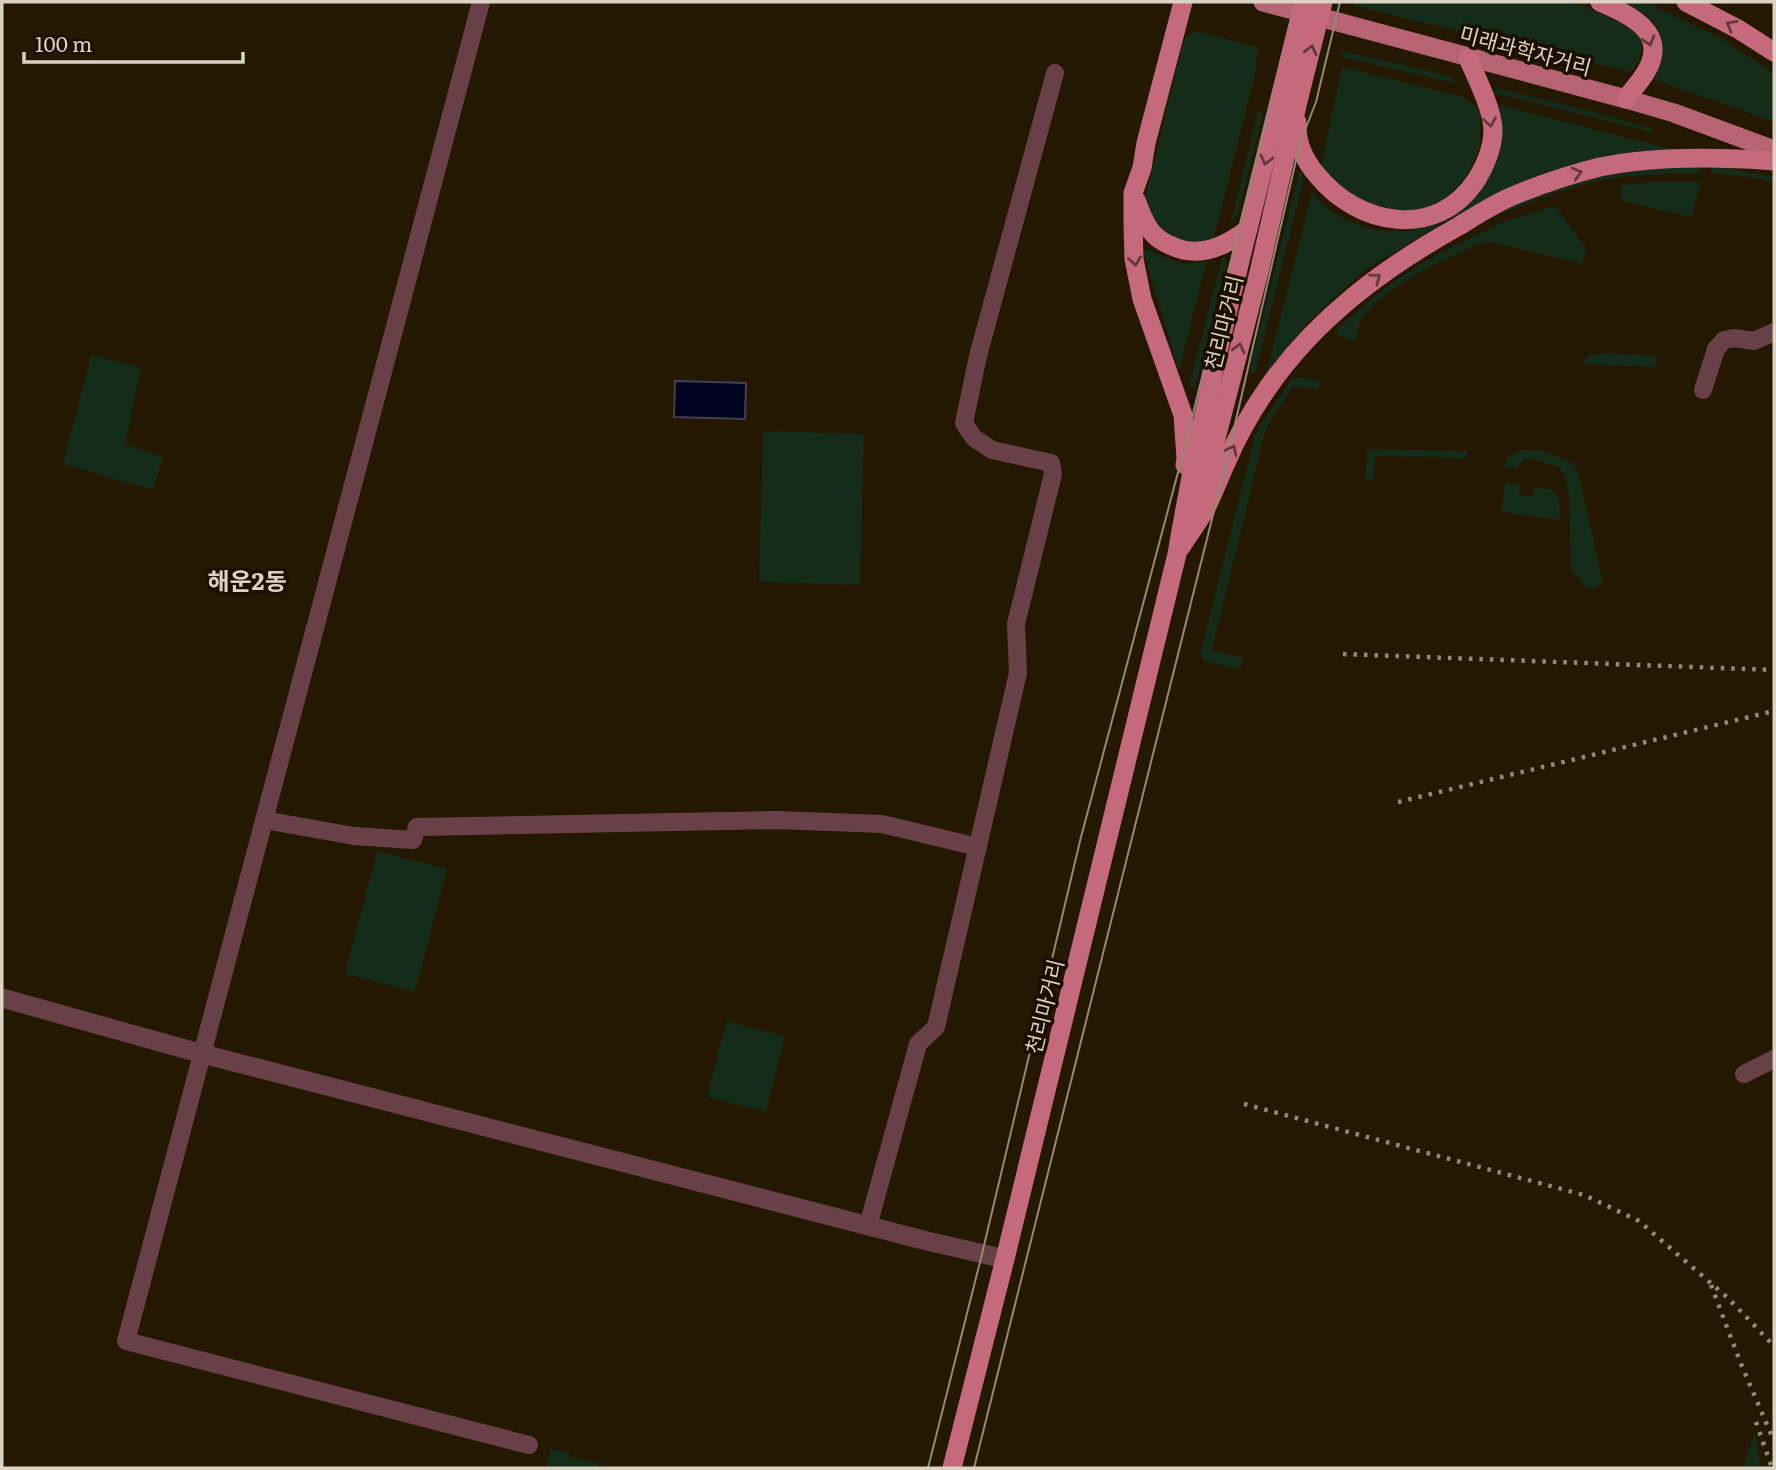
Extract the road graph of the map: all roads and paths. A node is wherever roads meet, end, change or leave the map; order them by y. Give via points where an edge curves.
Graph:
1 (481, 2) edge
2 (1183, 2) edge
3 (1262, 2) edge
4 (1304, 2) edge
5 (1323, 2) edge
6 (1600, 2) edge
7 (1686, 2) edge
8 (1774, 52) edge
9 (1468, 58) junction
10 (1055, 73) dead end
11 (1291, 95) junction
12 (1626, 99) junction
13 (1774, 150) edge
14 (1774, 161) edge
15 (1133, 193) junction
16 (1248, 229) junction
17 (1774, 332) edge
18 (1703, 390) dead end
19 (1177, 554) junction
20 (264, 820) junction
21 (978, 846) junction
22 (2, 998) edge
23 (203, 1054) junction
24 (1774, 1059) edge
25 (1744, 1074) dead end
26 (868, 1226) junction
27 (1005, 1259) junction
28 (529, 1444) dead end
29 (952, 1468) edge

1 - 20 street
2 - 15 highway
3 - 9 main road, 미래과학자거리
4 - 11 highway, bridge
11 -> 5 highway, bridge
6 -> 12 highway via 1636,20 1651,36 1650,62
8 -> 7 highway
9 -> 11 highway via 1488,106 1492,142 1472,187 1448,208 1430,216 1392,219 1371,215 1336,196 1308,164 1297,135
9 - 12 main road, 미래과학자거리
10 - 21 street via 964,423 974,438 992,450 1051,463 1053,474 1016,624 1018,673
11 -> 16 highway, 천리마거리
19 -> 11 highway, 천리마거리 via 1210,463 1259,272
12 - 13 main road, 미래과학자거리
19 -> 14 highway via 1267,389 1317,329 1386,271 1513,196 1600,167 1637,161
15 - 16 highway via 1152,233 1180,250 1210,250
15 -> 19 highway via 1134,258 1142,299 1182,415 1186,458
16 - 19 highway, 천리마거리 via 1196,450
17 - 18 street via 1754,341 1724,340 1716,349
19 - 27 highway, 천리마거리
20 - 21 street via 413,841 417,827 816,821 882,824
20 - 23 street
21 - 26 street via 936,1027 918,1044
22 - 23 street
23 - 26 street
23 - 28 street via 126,1341
24 - 25 street
26 - 27 street
27 - 29 highway, 천리마거리

